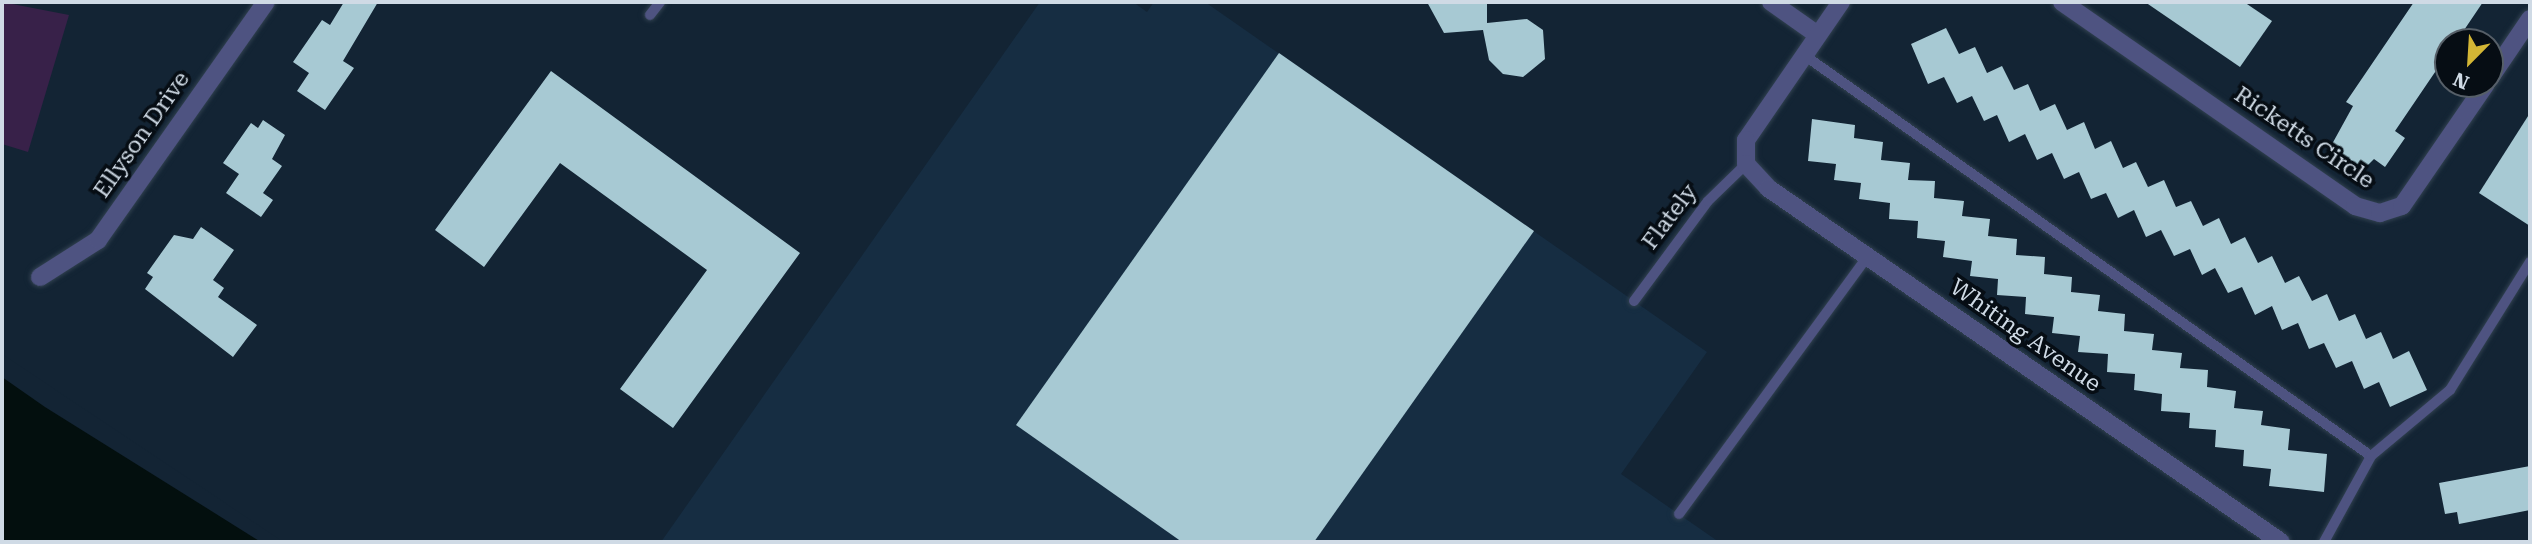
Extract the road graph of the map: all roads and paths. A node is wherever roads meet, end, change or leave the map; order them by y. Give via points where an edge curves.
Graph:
1 (266, 2) edge
2 (660, 2) edge
3 (1771, 2) edge
4 (1841, 2) edge
5 (2062, 2) edge
6 (650, 15) dead end
7 (2530, 19) edge
8 (1818, 35) junction
9 (1804, 55) junction
10 (2504, 57) edge
11 (2476, 98) edge
12 (1746, 164) junction
13 (1867, 257) junction
14 (2530, 262) edge
15 (40, 277) dead end
16 (1634, 301) dead end
17 (2371, 456) junction
18 (1679, 514) dead end
19 (2281, 542) edge
20 (2324, 542) edge

1 - 15 street, Ellyson Drive via 98,240
2 - 6 lane
3 - 8 street
4 - 8 street
5 - 11 street, Ricketts Circle via 2355,206 2381,213 2402,206
7 - 10 street
8 - 9 street
9 - 12 street via 1746,140
9 - 17 lane
12 - 13 street, Whiting Avenue via 1768,188
12 - 16 lane, Flately via 1709,201
13 - 18 lane
13 - 19 street, Whiting Avenue
14 - 17 lane via 2450,390
17 - 20 lane

